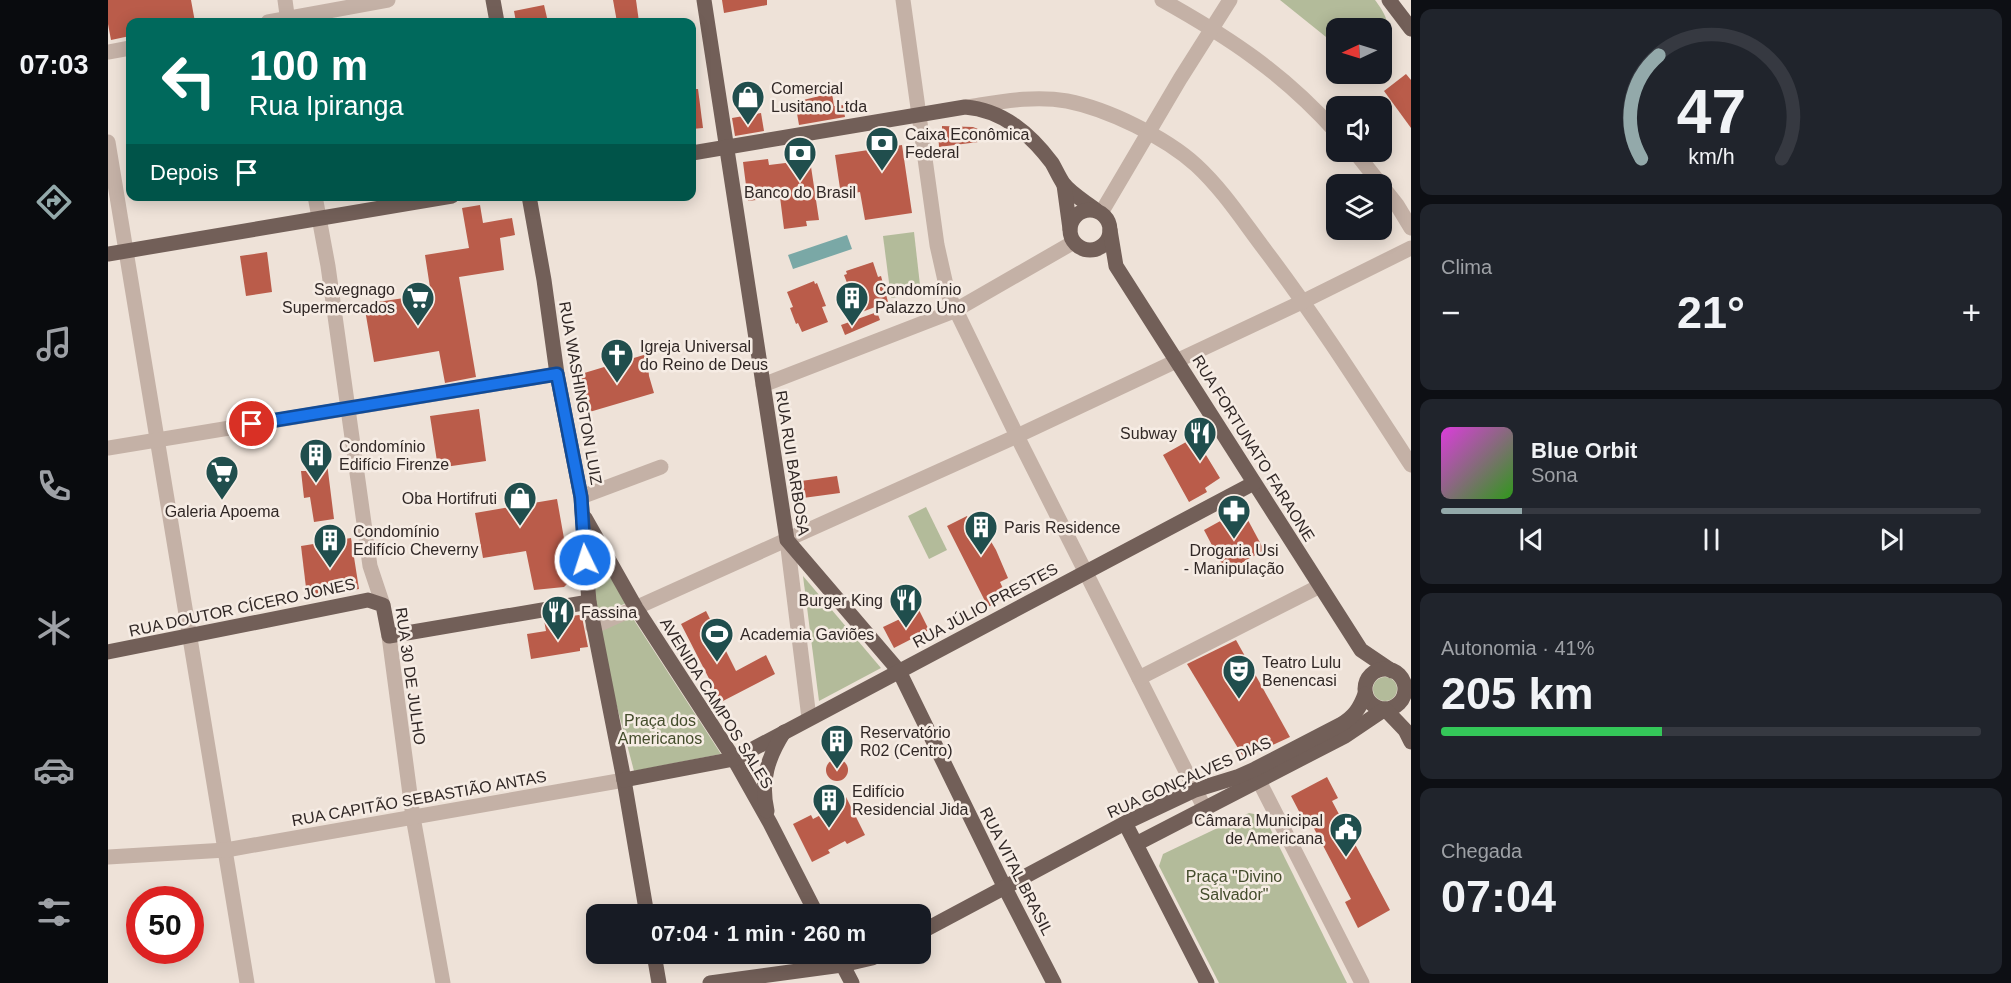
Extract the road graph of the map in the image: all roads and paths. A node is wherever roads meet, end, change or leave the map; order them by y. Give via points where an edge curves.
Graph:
1 (285, 0) edge
2 (388, 0) edge
3 (493, 0) edge
4 (704, 0) edge
5 (903, 0) edge
6 (1162, 0) edge
7 (1230, 0) edge
8 (1389, 0) edge
9 (288, 18) edge
10 (302, 18) edge
11 (496, 18) edge
12 (1212, 28) junction
13 (1411, 29) edge
14 (126, 49) edge
15 (108, 52) edge
16 (965, 107) junction
17 (920, 116) junction
18 (1326, 122) edge
19 (1149, 133) junction
20 (108, 142) edge
21 (727, 146) junction
22 (696, 152) edge
23 (1363, 162) edge
24 (1064, 185) junction
25 (316, 201) edge
26 (424, 201) edge
27 (530, 201) edge
28 (1099, 211) junction
29 (318, 220) junction
30 (1411, 228) edge
31 (1110, 230) junction
32 (1074, 239) junction
33 (1411, 248) edge
34 (126, 251) junction
35 (108, 254) edge
36 (1116, 266) junction
37 (1304, 301) junction
38 (954, 311) junction
39 (1176, 360) junction
40 (557, 374) junction
41 (763, 386) junction
42 (347, 409) junction
43 (1017, 436) junction
44 (158, 439) junction
45 (108, 448) edge
46 (1411, 465) edge
47 (661, 467) dead end
48 (1254, 483) junction
49 (581, 505) junction
50 (787, 540) junction
51 (1084, 572) junction
52 (1320, 586) junction
53 (589, 602) junction
54 (383, 605) junction
55 (636, 608) junction
56 (593, 627) junction
57 (389, 636) junction
58 (189, 637) junction
59 (1361, 650) junction
60 (108, 652) edge
61 (899, 671) junction
62 (1402, 674) edge
63 (1138, 678) junction
64 (1365, 691) junction
65 (1404, 694) junction
66 (1385, 709) junction
67 (809, 718) junction
68 (784, 732) junction
69 (1408, 736) edge
70 (734, 759) junction
71 (624, 780) junction
72 (1259, 781) junction
73 (1195, 790) junction
74 (1204, 809) junction
75 (412, 817) junction
76 (770, 823) junction
77 (1125, 823) junction
78 (1136, 844) junction
79 (226, 850) junction
80 (108, 857) edge
81 (1005, 888) junction
82 (645, 904) edge
83 (811, 904) edge
84 (931, 927) edge
85 (656, 964) edge
86 (817, 964) edge
87 (842, 964) edge
88 (247, 983) edge
89 (443, 983) edge
90 (659, 983) edge
91 (710, 983) edge
92 (852, 983) edge
93 (1054, 983) edge
94 (1207, 983) edge
95 (1362, 983) edge

1 - 9 street
2 - 10 street
3 - 11 main road
4 - 21 main road, RUA RUI BARBOSA
5 - 17 street
6 - 12 street
7 - 12 street
8 - 13 main road
12 - 18 street via 1269,67
12 - 19 street
14 - 15 street
16 - 17 main road
16 - 19 street via 1020,99 1067,101 1115,116
16 - 24 main road via 993,112 1023,132 1040,148
17 - 21 main road
17 - 38 street via 937,245
19 - 28 street
19 - 37 street via 1195,164 1220,189
20 - 34 street
21 - 22 main road
21 - 41 main road, RUA RUI BARBOSA
23 - 30 street
24 - 28 main road
24 - 32 main road
25 - 29 street, RUA 30 DE JULHO
26 - 29 main road
27 - 40 main road, RUA WASHINGTON LUIZ
28 - 31 main road
28 - 32 main road via 1083,210 1073,218
29 - 34 main road
29 - 42 street, RUA 30 DE JULHO
31 - 32 main road via 1102,246 1090,250
31 - 36 main road
32 - 36 main road
32 - 38 street
33 - 37 street
34 - 35 main road
34 - 44 street
36 - 39 main road, RUA FORTUNATO FARAONE
37 - 39 street
37 - 46 street
38 - 41 street
38 - 43 street
39 - 43 street
39 - 48 main road, RUA FORTUNATO FARAONE
40 - 42 street
40 - 49 main road, RUA WASHINGTON LUIZ
41 - 50 main road, RUA RUI BARBOSA
42 - 44 street
42 - 54 street, RUA 30 DE JULHO via 370,566
43 - 50 street
43 - 51 street
44 - 45 street
44 - 58 street
47 - 49 street
48 - 51 main road, RUA JÚLIO PRESTES
48 - 52 main road, RUA FORTUNATO FARAONE
49 - 53 main road, RUA WASHINGTON LUIZ
49 - 55 main road, AVENIDA CAMPOS SALES
50 - 55 street
50 - 61 main road, RUA VITAL BRASIL
50 - 67 street, RUA RUI BARBOSA
51 - 61 main road, RUA JÚLIO PRESTES
51 - 63 street
52 - 59 main road, RUA FORTUNATO FARAONE
52 - 63 street
53 - 56 main road, RUA WASHINGTON LUIZ
53 - 57 main road
54 - 57 main road, RUA 30 DE JULHO
54 - 58 main road, RUA DOUTOR CÍCERO JONES via 368,600
55 - 56 street
55 - 70 main road, AVENIDA CAMPOS SALES
56 - 71 main road, RUA WASHINGTON LUIZ
57 - 75 street, RUA 30 DE JULHO
58 - 60 main road, RUA DOUTOR CÍCERO JONES
58 - 79 street
59 - 62 main road, RUA FORTUNATO FARAONE
59 - 64 main road, RUA FORTUNATO FARAONE
61 - 67 main road, RUA JÚLIO PRESTES
61 - 81 main road, RUA VITAL BRASIL
62 - 64 main road via 1374,672
62 - 65 main road
63 - 73 street
64 - 66 main road via 1371,703
64 - 73 main road, RUA GONÇALVES DIAS via 1350,720 1237,777
65 - 66 main road via 1399,703
65 - 69 main road
66 - 69 main road
66 - 72 main road, RUA GONÇALVES DIAS via 1345,736
67 - 68 main road, RUA JÚLIO PRESTES
68 - 70 main road, RUA JÚLIO PRESTES
68 - 76 main road via 764,779
70 - 71 main road, RUA CAPITÃO SEBASTIÃO ANTAS
70 - 76 main road, AVENIDA CAMPOS SALES
71 - 75 street, RUA CAPITÃO SEBASTIÃO ANTAS
71 - 82 main road, RUA WASHINGTON LUIZ
72 - 74 main road, RUA GONÇALVES DIAS
72 - 95 street
73 - 74 street
73 - 77 main road, RUA GONÇALVES DIAS
74 - 78 main road, RUA GONÇALVES DIAS
75 - 79 street, RUA CAPITÃO SEBASTIÃO ANTAS
75 - 89 street, RUA 30 DE JULHO
76 - 83 main road, AVENIDA CAMPOS SALES
77 - 78 main road
77 - 81 main road, RUA GONÇALVES DIAS
78 - 94 main road
79 - 80 street, RUA CAPITÃO SEBASTIÃO ANTAS
79 - 88 street
81 - 84 main road, RUA GONÇALVES DIAS
81 - 93 main road, RUA VITAL BRASIL
85 - 90 main road
86 - 91 main road
87 - 92 main road

